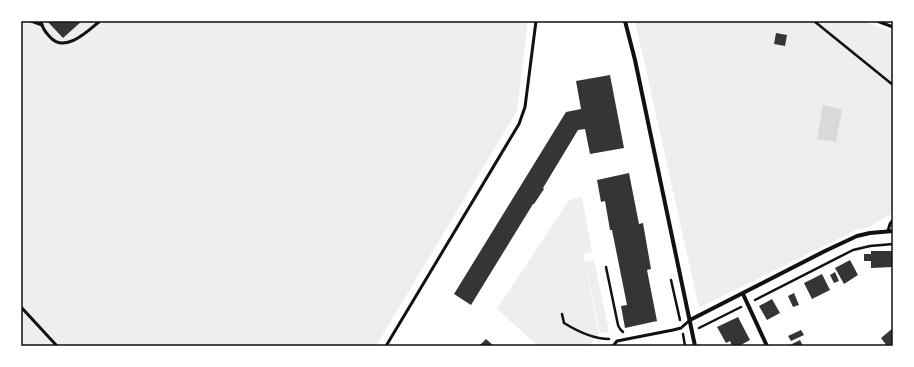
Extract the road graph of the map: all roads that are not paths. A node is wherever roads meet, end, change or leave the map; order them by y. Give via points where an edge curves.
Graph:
1 (31, 21) edge
2 (100, 21) edge
3 (536, 21) edge
4 (625, 21) edge
5 (877, 21) edge
6 (41, 23) edge
7 (893, 27) edge
8 (893, 220) edge
9 (891, 231) edge
10 (743, 294) junction
11 (21, 307) edge
12 (690, 320) junction
13 (57, 346) edge
14 (386, 346) edge
15 (613, 346) edge
16 (695, 346) edge
17 (767, 346) edge

1 - 6 lane
2 - 6 lane via 76,40 60,43 45,32
3 - 14 lane via 525,107 519,124
4 - 12 street
5 - 7 lane
8 - 9 lane via 890,224
9 - 10 street via 857,236
10 - 12 street
10 - 17 street
11 - 13 lane
12 - 15 lane via 681,328 618,341
12 - 16 street

